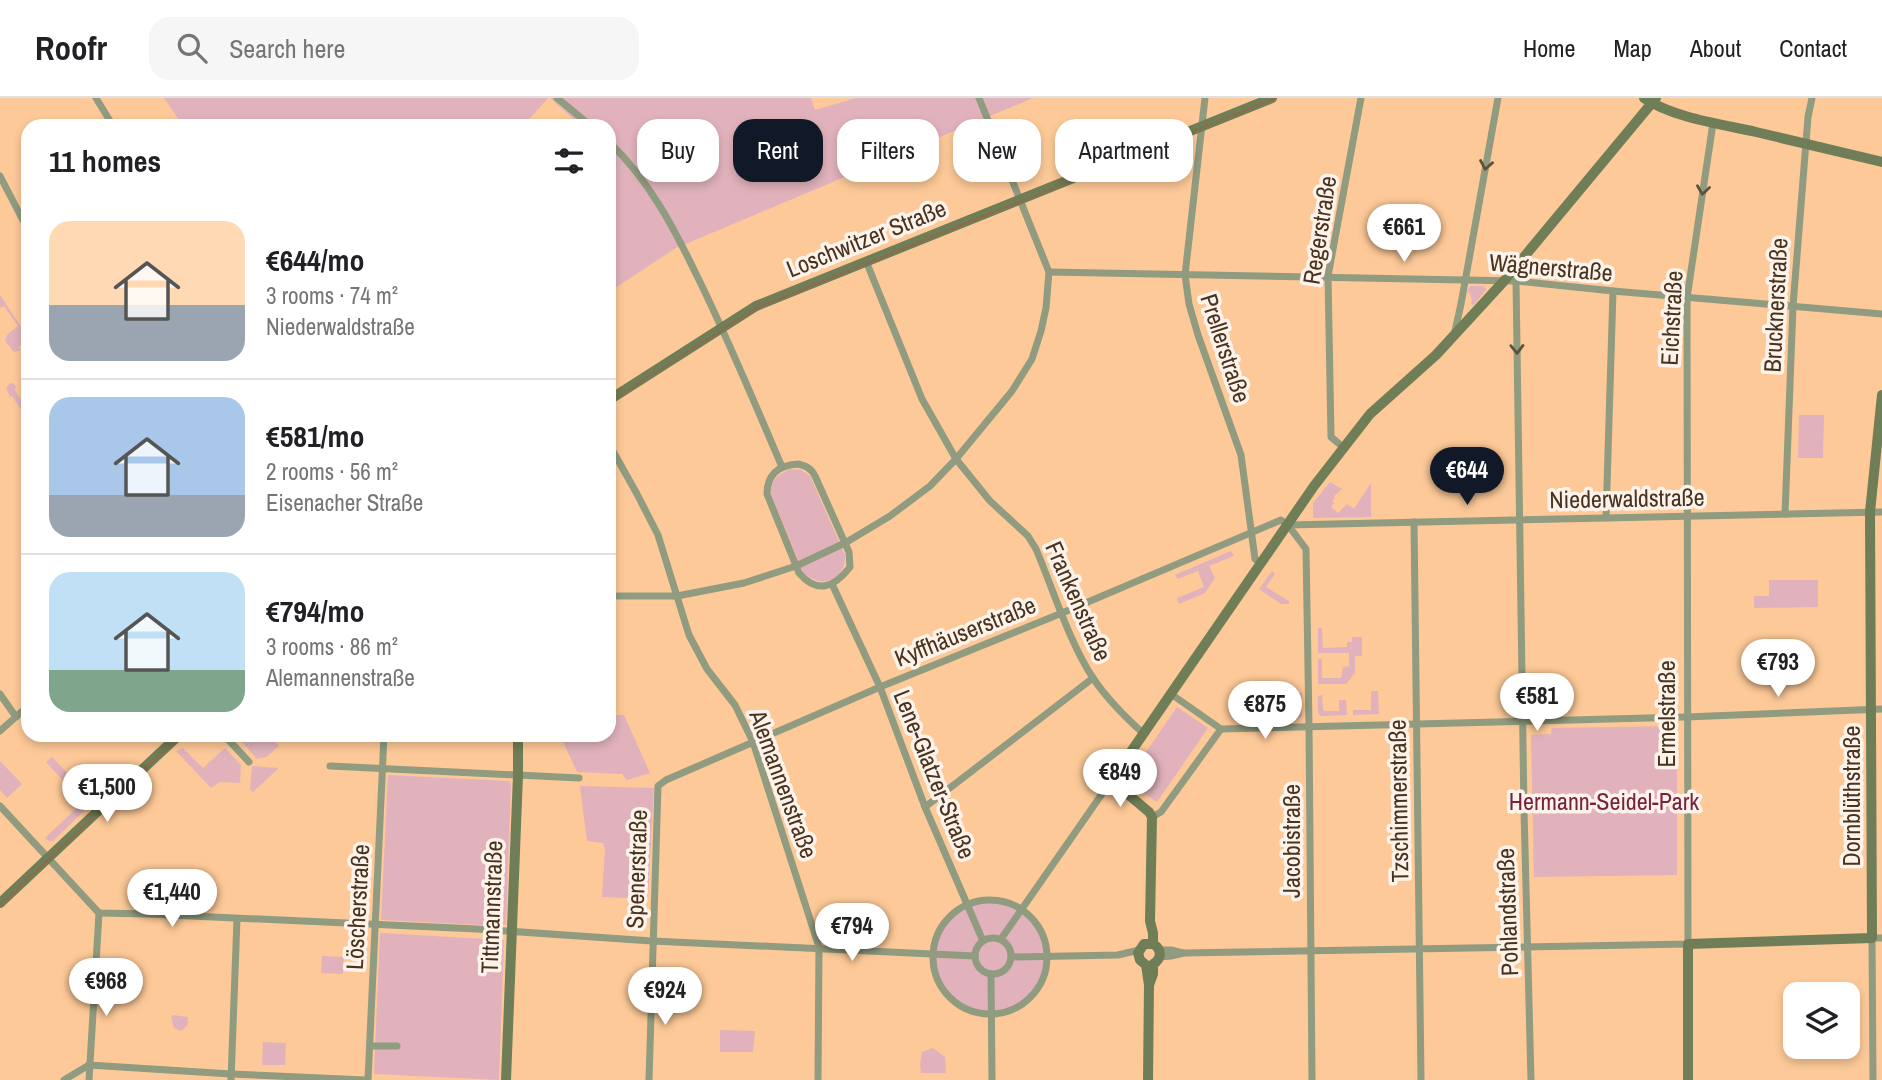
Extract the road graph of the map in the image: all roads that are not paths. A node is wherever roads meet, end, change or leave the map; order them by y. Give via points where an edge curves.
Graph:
1 (96, 98) edge
2 (557, 98) edge
3 (979, 98) edge
4 (1205, 98) edge
5 (1272, 98) edge
6 (1361, 98) edge
7 (1498, 98) edge
8 (1812, 98) edge
9 (1651, 100) edge
10 (109, 119) edge
11 (582, 119) edge
12 (1713, 123) junction
13 (1202, 126) junction
14 (1806, 143) junction
15 (616, 149) edge
16 (1882, 162) edge
17 (0, 176) edge
18 (1019, 199) junction
19 (21, 216) edge
20 (866, 261) junction
21 (1049, 272) junction
22 (1185, 275) junction
23 (1328, 276) junction
24 (1465, 279) junction
25 (1510, 281) junction
26 (1613, 292) junction
27 (1687, 298) junction
28 (1793, 306) junction
29 (1882, 314) edge
30 (721, 327) junction
31 (1454, 337) junction
32 (616, 395) edge
33 (1882, 395) edge
34 (1343, 447) junction
35 (616, 456) edge
36 (956, 459) junction
37 (782, 467) junction
38 (1876, 512) edge
39 (1785, 514) junction
40 (1688, 516) junction
41 (1606, 518) junction
42 (1520, 520) junction
43 (1413, 522) junction
44 (1288, 524) junction
45 (1251, 532) junction
46 (845, 543) junction
47 (1261, 563) junction
48 (796, 566) junction
49 (832, 584) junction
50 (616, 596) edge
51 (677, 596) junction
52 (1062, 612) junction
53 (1093, 678) junction
54 (880, 687) junction
55 (0, 694) edge
56 (1171, 694) junction
57 (1877, 710) edge
58 (21, 712) edge
59 (16, 717) junction
60 (1686, 717) junction
61 (1523, 721) junction
62 (1415, 724) junction
63 (1310, 726) junction
64 (1221, 729) junction
65 (0, 731) edge
66 (1144, 734) junction
67 (172, 742) edge
68 (230, 742) edge
69 (384, 742) edge
70 (518, 742) edge
71 (754, 742) junction
72 (249, 762) dead end
73 (330, 766) dead end
74 (382, 769) junction
75 (518, 775) junction
76 (579, 778) dead end
77 (1115, 783) junction
78 (658, 786) joint
79 (0, 806) edge
80 (925, 807) junction
81 (1152, 817) junction
82 (48, 858) junction
83 (0, 903) edge
84 (968, 904) junction
85 (1022, 910) junction
86 (99, 913) junction
87 (237, 919) junction
88 (374, 926) junction
89 (511, 931) junction
90 (1877, 938) edge
91 (1001, 939) junction
92 (652, 941) junction
93 (983, 941) junction
94 (1688, 944) junction
95 (819, 947) junction
96 (1528, 947) junction
97 (1419, 949) junction
98 (1311, 951) junction
99 (933, 954) junction
100 (1149, 954) junction
101 (975, 956) junction
102 (1048, 956) junction
103 (1011, 957) junction
104 (991, 974) junction
105 (992, 1015) junction
106 (370, 1046) junction
107 (397, 1046) dead end
108 (89, 1065) junction
109 (231, 1077) edge
110 (64, 1080) edge
111 (89, 1080) edge
112 (366, 1080) edge
113 (506, 1080) edge
114 (649, 1080) edge
115 (818, 1080) edge
116 (992, 1080) edge
117 (1148, 1080) edge
118 (1312, 1080) edge
119 (1420, 1080) edge
120 (1531, 1080) edge
121 (1688, 1080) edge
122 (1873, 1080) edge

1 - 10 street
2 - 11 street
3 - 18 street
4 - 13 street, Prellerstraße
5 - 13 street, Loschwitzer Straße
6 - 23 street, Regerstraße
7 -> 24 street
8 - 14 street, Brucknerstraße
9 - 12 street
9 - 25 street
12 - 14 street
12 -> 27 street, Eichstraße
13 - 18 street, Loschwitzer Straße
13 - 22 street, Prellerstraße
14 - 16 street
14 - 28 street, Brucknerstraße
15 - 30 street via 662,208
17 - 19 street
18 - 20 street, Loschwitzer Straße
18 - 21 street
20 - 30 street, Loschwitzer Straße via 756,306
20 - 36 street, Frankenstraße via 922,399
21 - 22 street, Wägnerstraße
21 - 36 street via 1046,308 1032,359
22 - 23 street, Wägnerstraße
22 - 45 street, Prellerstraße via 1198,335 1241,455
23 - 24 street, Wägnerstraße
23 - 34 street, Regerstraße via 1331,437
24 - 25 street, Wägnerstraße
24 - 31 street
25 - 26 street, Wägnerstraße
25 - 31 street
25 -> 42 street, Pohlandstraße
26 - 27 street, Wägnerstraße
26 - 41 street
27 - 28 street, Wägnerstraße
27 - 40 street, Eichstraße
28 - 29 street, Wägnerstraße
28 - 39 street, Brucknerstraße
30 - 32 street, Loschwitzer Straße
30 - 37 street
31 - 34 street via 1370,414
33 - 38 street, Dornblüthstraße
34 - 44 street
35 - 51 street, Alemannenstraße via 658,536
36 - 46 street via 930,486
36 - 52 street, Frankenstraße via 990,501 1028,536
37 - 46 street via 798,464 812,470
37 - 48 street via 771,476 767,494
38 - 39 street, Niederwaldstraße
38 - 57 street, Dornblüthstraße
39 - 40 street, Niederwaldstraße
40 - 41 street, Niederwaldstraße
40 - 60 street, Ermelstraße
41 - 42 street, Niederwaldstraße
42 - 43 street, Niederwaldstraße
42 - 61 street, Pohlandstraße
43 - 44 street, Niederwaldstraße
43 - 62 street, Tzschimmerstraße
44 - 45 street, Kyffhäuserstraße via 1281,520
44 - 47 street
44 - 63 street, Jacobistraße via 1306,549
45 - 47 street, Prellerstraße via 1255,559
45 - 52 street, Kyffhäuserstraße
46 - 48 street
46 - 49 street via 849,567
47 - 56 street
48 - 49 street via 804,579 816,586
48 - 51 street via 744,583
49 - 54 street, Lene-Glatzer-Straße
50 - 51 street
51 - 71 street, Alemannenstraße via 689,635
52 - 53 street, Frankenstraße
52 - 54 street, Kyffhäuserstraße
53 - 66 street, Frankenstraße
53 - 80 street
54 - 71 street, Kyffhäuserstraße
54 - 80 street, Lene-Glatzer-Straße
55 - 59 street
56 - 64 street
56 - 66 street
57 - 60 street
57 - 90 street, Dornblüthstraße
58 - 59 street
59 - 65 street
60 - 61 street
60 - 94 street, Ermelstraße
61 - 62 street
61 - 96 street, Pohlandstraße
62 - 63 street
62 - 97 street, Tzschimmerstraße
63 - 64 street
63 - 98 street, Jacobistraße
64 - 81 street via 1161,812
66 - 77 street via 1117,772
67 - 82 street
68 - 72 street
69 - 74 street, Löscherstraße
70 - 75 street, Tittmannstraße
71 - 78 street, Kyffhäuserstraße
71 - 95 street, Alemannenstraße
73 - 74 street
74 - 75 street
74 - 88 street, Löscherstraße
75 - 76 street
75 - 89 street, Tittmannstraße
77 - 81 street
77 - 85 street via 1097,800
78 - 92 street, Spenerstraße
79 - 82 street
80 - 84 street, Lene-Glatzer-Straße
81 - 100 street via 1153,933
82 - 83 street
82 - 86 street
84 - 85 street via 1002,901
84 - 93 street, Lene-Glatzer-Straße
84 - 99 street via 943,924
85 - 91 street
85 - 102 street via 1038,926
86 - 87 street
86 - 108 street
87 - 88 street
87 - 109 street
88 - 89 street
88 - 106 street, Löscherstraße
89 - 92 street
89 - 113 street, Tittmannstraße
90 - 94 street
90 - 122 street, Dornblüthstraße
91 - 93 street
91 - 103 street
92 - 95 street
92 - 114 street, Spenerstraße
93 - 101 street
94 - 96 street
94 - 121 street, Ermelstraße
95 - 99 street
95 - 115 street, Alemannenstraße
96 - 97 street
96 - 120 street, Pohlandstraße
97 - 98 street
97 - 119 street, Tzschimmerstraße
98 - 100 street
98 - 118 street, Jacobistraße
99 - 101 street
99 - 105 street via 935,972 947,996 965,1009
100 - 102 street
100 - 117 street
101 - 104 street via 981,970
102 - 103 street
102 - 105 street via 1042,982 1028,1000 1011,1011
103 - 104 street via 1007,968
104 - 105 street
105 - 116 street
106 - 107 street
106 - 112 street, Löscherstraße
108 - 109 street
108 - 110 street
108 - 111 street
109 - 112 street

